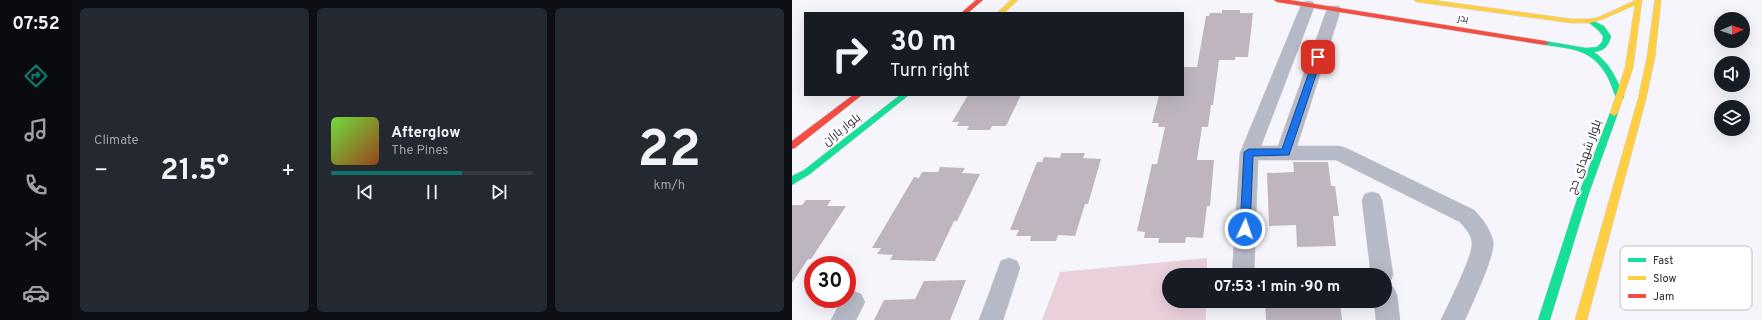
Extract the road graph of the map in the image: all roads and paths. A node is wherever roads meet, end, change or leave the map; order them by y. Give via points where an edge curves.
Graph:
1 (980, 0) edge
2 (1015, 0) edge
3 (1277, 0) edge
4 (1417, 0) edge
5 (1639, 0) edge
6 (1658, 0) edge
7 (1308, 5) junction
8 (1334, 9) junction
9 (965, 12) edge
10 (1001, 12) edge
11 (1590, 21) junction
12 (1300, 24) junction
13 (1327, 30) junction
14 (1586, 50) junction
15 (857, 96) edge
16 (904, 96) edge
17 (1620, 97) junction
18 (792, 146) edge
19 (1249, 152) junction
20 (1285, 153) junction
21 (792, 181) edge
22 (1372, 200) dead end
23 (1009, 268) dead end
24 (1243, 268) edge
25 (1381, 268) edge
26 (1387, 308) edge
27 (991, 320) edge
28 (1388, 320) edge
29 (1453, 320) edge
30 (1544, 320) edge
31 (1581, 320) edge

1 - 9 street
2 - 10 street
3 - 7 street, بدر
4 - 11 street, بدر via 1571,21
5 - 11 street, بدر
5 - 17 street, بلوار شهدای حج via 1629,68
6 - 31 street via 1652,57
7 - 8 street, بدر
7 - 12 street
8 - 13 street
8 - 14 street, بدر
11 - 14 street via 1601,28 1607,36 1606,43 1599,49
12 - 13 street
12 - 19 street
13 - 20 street
14 - 17 street, بدر via 1601,60 1611,72
15 - 18 street, بلوار باران
16 - 21 street, بلوار باران
17 - 30 street, بلوار شهدای حج via 1584,193
19 - 20 street
19 - 24 street
20 - 29 street via 1339,153 1467,216 1477,227 1483,243
22 - 25 street
23 - 27 street
26 - 28 street

